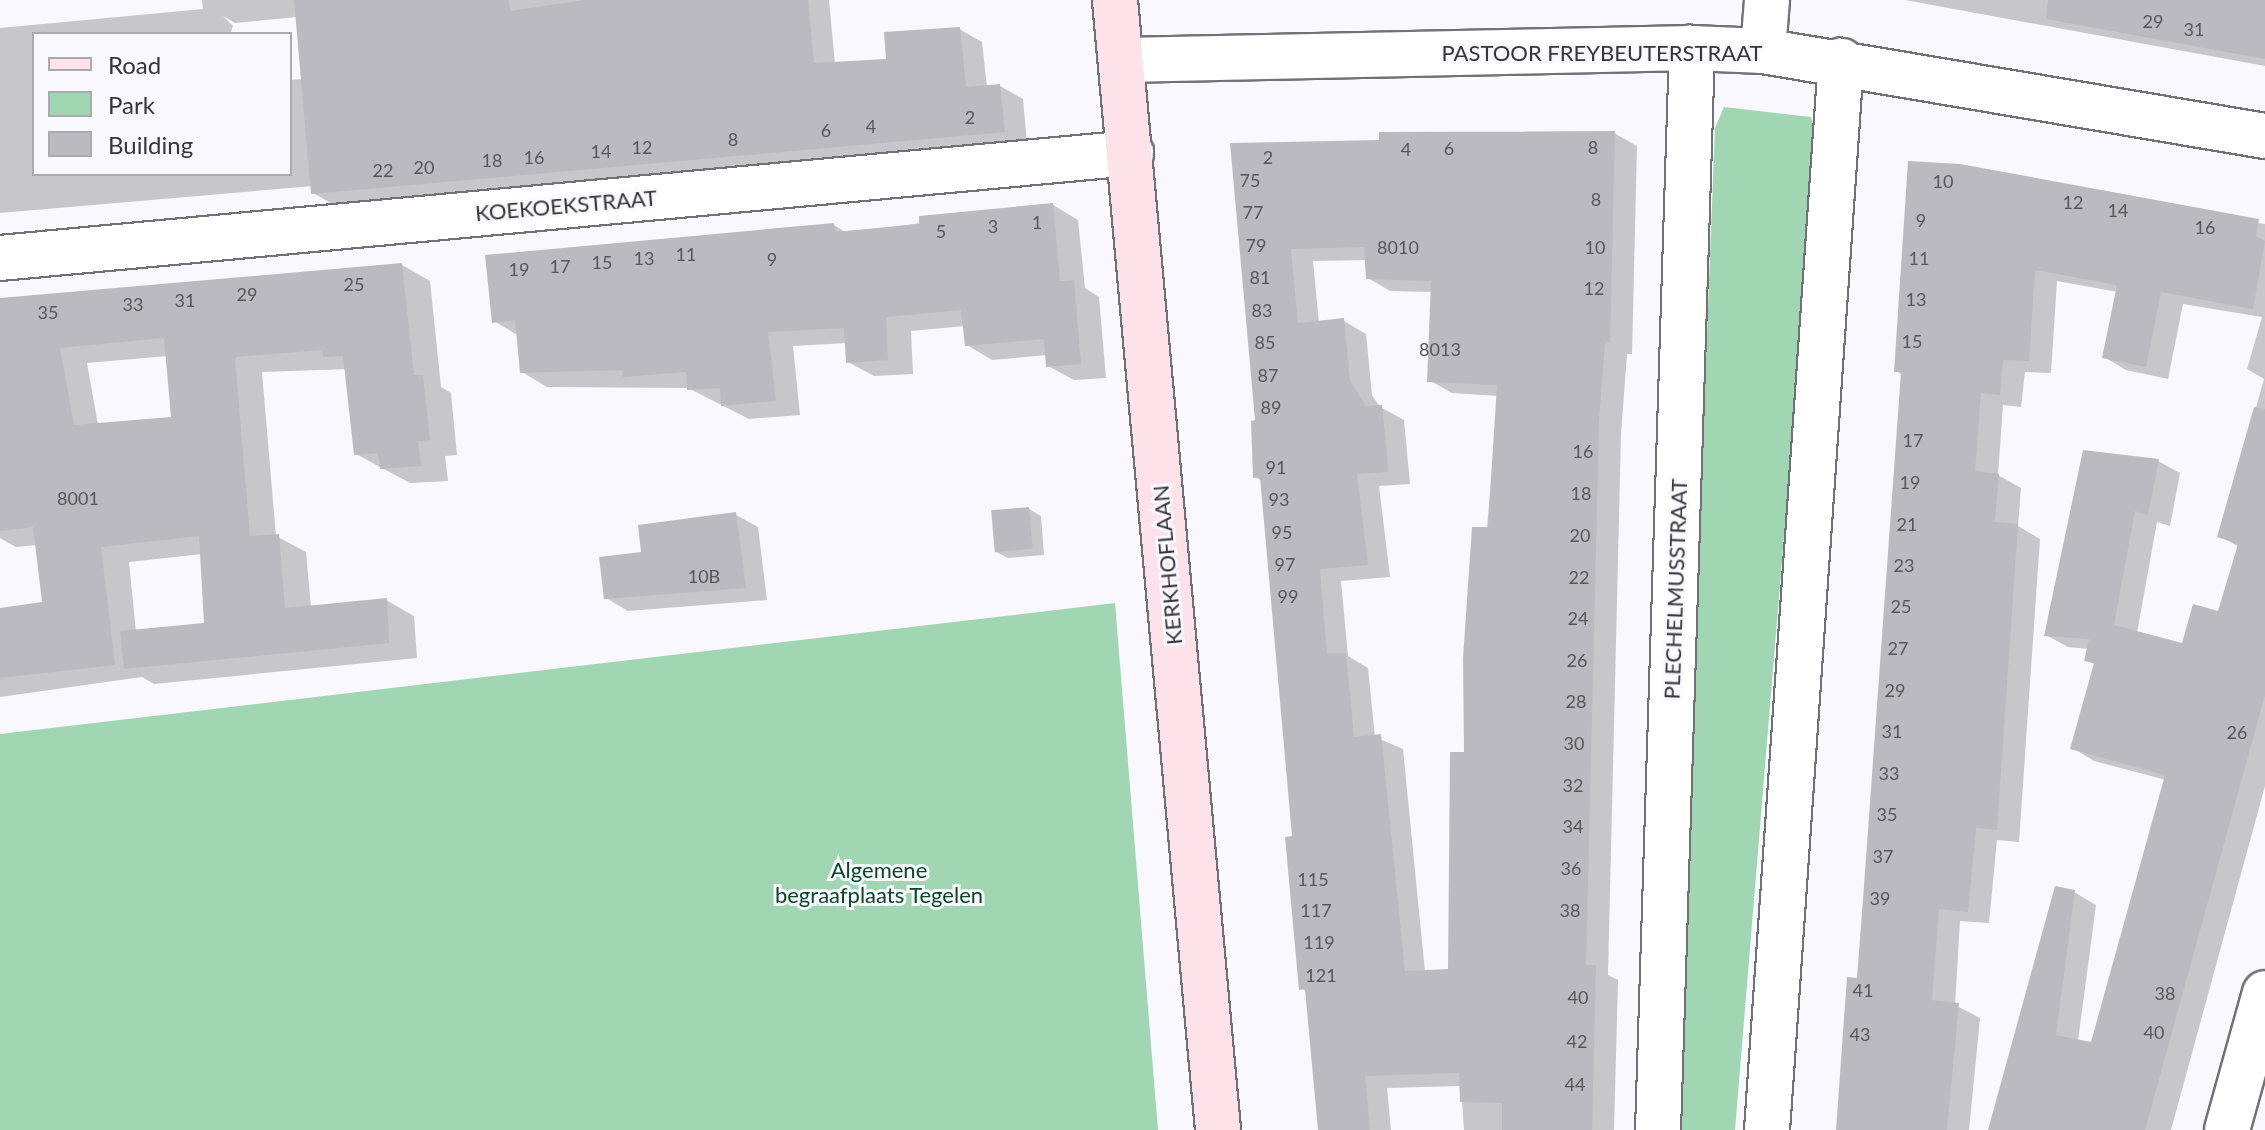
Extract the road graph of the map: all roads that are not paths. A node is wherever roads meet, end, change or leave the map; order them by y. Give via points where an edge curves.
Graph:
1 (1115, 0) edge
2 (1767, 0) edge
3 (1692, 48) junction
4 (1763, 51) junction
5 (1123, 60) junction
6 (1841, 61) junction
7 (2265, 136) edge
8 (1131, 153) junction
9 (0, 258) edge
10 (2265, 993) edge
11 (1218, 1130) edge
12 (1658, 1130) edge
13 (1767, 1130) edge
14 (2227, 1130) edge

1 - 5 street, KERKHOFLAAN
2 - 4 street
3 - 4 street, PASTOOR FREYBEUTERSTRAAT
3 - 5 street, PASTOOR FREYBEUTERSTRAAT
3 - 12 street, PLECHELMUSSTRAAT
4 - 6 street, PASTOOR FREYBEUTERSTRAAT
5 - 8 street, KERKHOFLAAN
6 - 7 street, PASTOOR FREYBEUTERSTRAAT
6 - 13 street
8 - 9 street, KOEKOEKSTRAAT
8 - 11 street, KERKHOFLAAN
10 - 14 street

